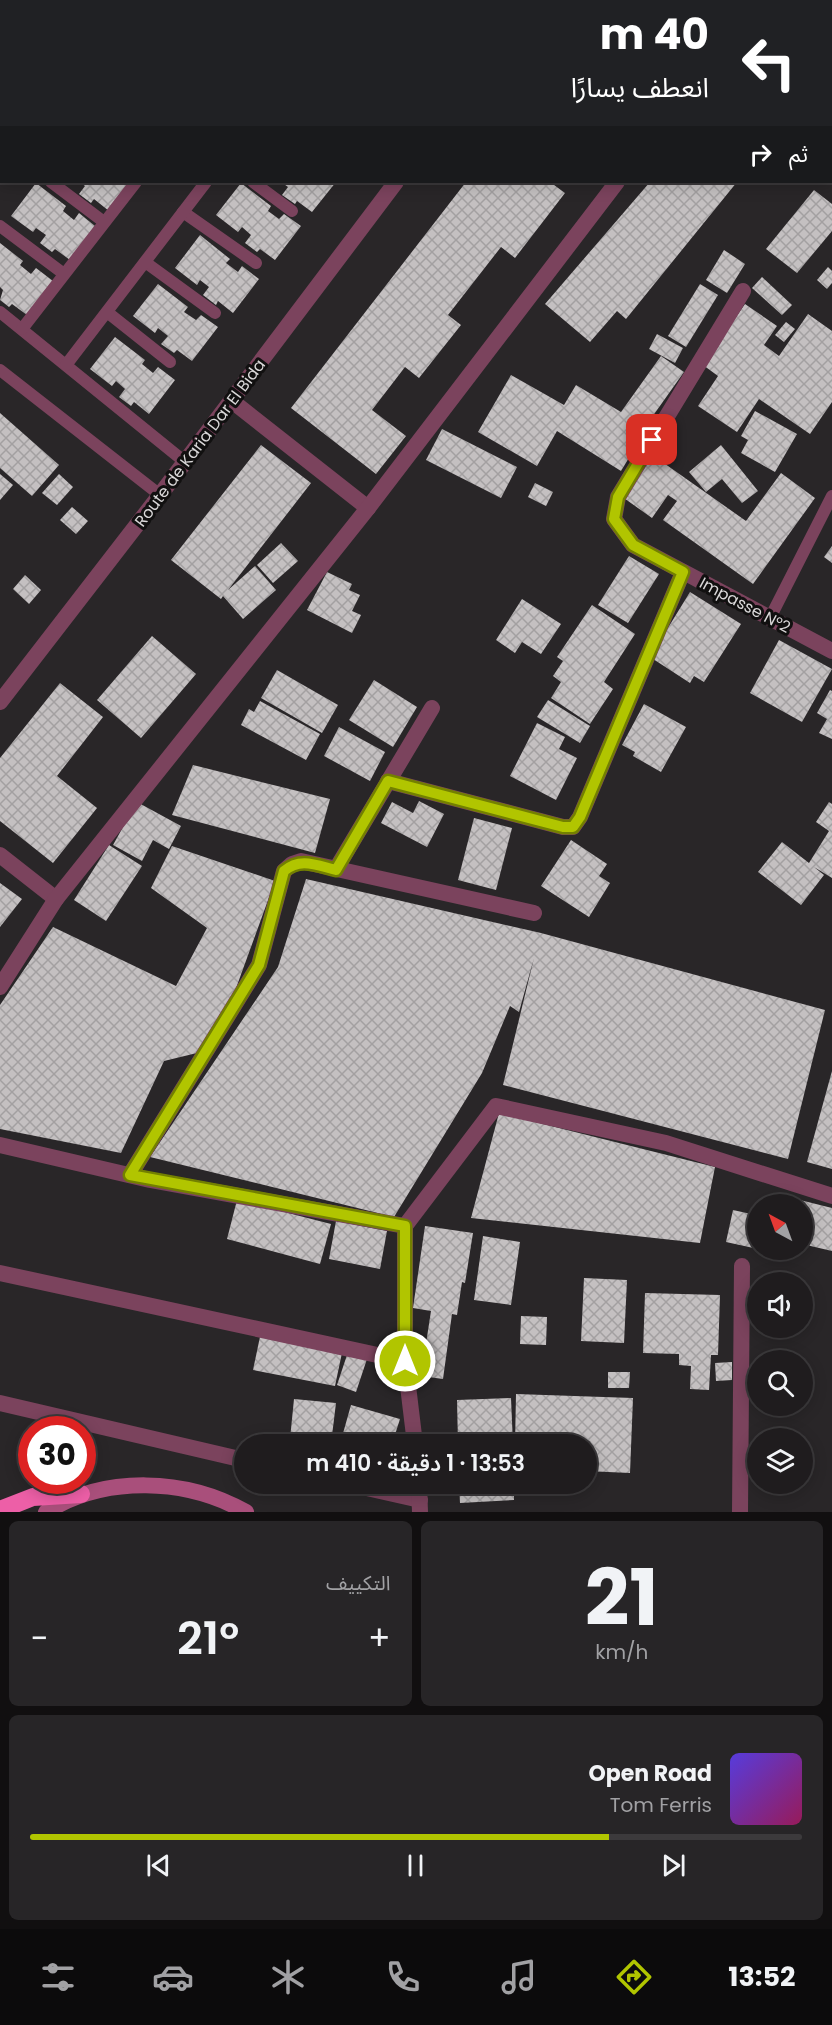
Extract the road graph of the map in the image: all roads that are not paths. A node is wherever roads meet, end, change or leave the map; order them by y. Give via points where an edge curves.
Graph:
1 (52, 183) edge
2 (135, 183) edge
3 (205, 183) edge
4 (254, 183) edge
5 (395, 183) edge
6 (613, 183) edge
7 (292, 211) dead end
8 (183, 212) junction
9 (104, 222) junction
10 (0, 226) edge
11 (145, 262) junction
12 (256, 264) dead end
13 (64, 274) junction
14 (743, 291) dead end
15 (0, 312) edge
16 (107, 312) junction
17 (215, 314) dead end
18 (22, 329) junction
19 (170, 362) dead end
20 (66, 365) junction
21 (0, 370) edge
22 (232, 401) junction
23 (185, 462) junction
24 (160, 495) junction
25 (832, 496) edge
26 (368, 508) junction
27 (683, 572) junction
28 (770, 618) junction
29 (832, 651) edge
30 (0, 702) edge
31 (432, 708) dead end
32 (388, 781) junction
33 (0, 855) edge
34 (336, 870) junction
35 (56, 899) junction
36 (534, 913) dead end
37 (0, 987) edge
38 (0, 1145) edge
39 (130, 1175) junction
40 (832, 1196) edge
41 (405, 1226) junction
42 (742, 1266) dead end
43 (0, 1272) edge
44 (405, 1361) junction
45 (0, 1403) edge
46 (414, 1434) edge
47 (234, 1458) edge
48 (96, 1492) edge
49 (81, 1494) joint
50 (400, 1494) edge
51 (420, 1498) edge
52 (0, 1510) edge
53 (46, 1512) edge
54 (246, 1512) edge
55 (740, 1512) edge

1 - 9 lane
2 - 9 lane
3 - 8 lane
4 - 7 lane
5 - 22 street, Route de Karia Dar El Bida
6 - 26 street
8 - 11 lane
8 - 12 lane
9 - 13 lane
10 - 13 lane
11 - 16 lane
11 - 17 lane
13 - 18 lane
14 - 27 street, Impasse N°2 via 618,497 614,519 633,545
15 - 18 lane
16 - 19 lane
16 - 20 lane
18 - 20 lane
20 - 23 lane
21 - 24 lane
22 - 23 street, Route de Karia Dar El Bida
22 - 26 street
23 - 24 street, Route de Karia Dar El Bida
24 - 30 street, Route de Karia Dar El Bida
25 - 28 lane
26 - 35 street
27 - 28 street, Impasse N°2
27 - 32 street via 573,827
28 - 29 street, Impasse N°2
31 - 32 street
32 - 34 street
33 - 35 street
34 - 36 street
34 - 39 street via 301,861 284,871 259,965
35 - 37 street
38 - 39 street
39 - 41 street
40 - 41 street via 666,1143 496,1106
41 - 44 street
42 - 55 street
43 - 44 street
44 - 46 street
45 - 47 street
48 - 54 main road via 137,1485 179,1487 220,1497
49 - 52 highway via 33,1497
49 - 53 main road
50 - 51 street

